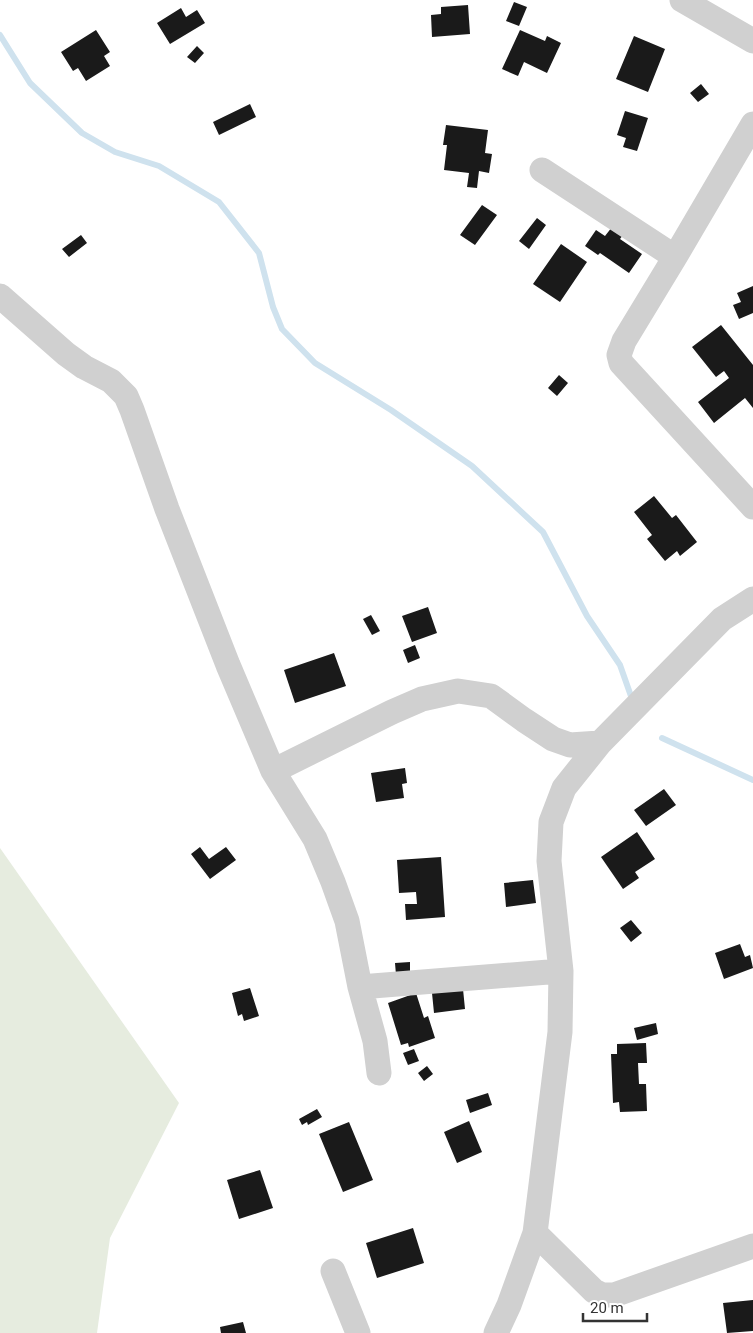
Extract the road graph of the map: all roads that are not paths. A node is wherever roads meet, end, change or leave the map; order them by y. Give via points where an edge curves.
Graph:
1 (682, 0) edge
2 (753, 41) edge
3 (753, 124) edge
4 (542, 170) dead end
5 (675, 257) junction
6 (0, 296) edge
7 (753, 507) edge
8 (753, 599) edge
9 (600, 743) junction
10 (273, 771) junction
11 (561, 970) junction
12 (360, 987) junction
13 (380, 1073) dead end
14 (535, 1233) junction
15 (753, 1246) edge
16 (334, 1271) dead end
17 (358, 1333) edge
18 (496, 1333) edge

1 - 2 street
3 - 5 street
4 - 5 street
5 - 7 street via 624,341 619,355 621,363
6 - 10 street via 66,354 111,382 126,396 228,665
8 - 9 street via 722,619
9 - 10 street via 570,745 553,739 491,696 458,691 422,699
9 - 11 street via 564,788 551,822 549,861
10 - 12 street via 315,839 333,882 346,921
11 - 12 street
11 - 14 street via 560,1032
12 - 13 street
14 - 15 street via 582,1280 602,1295 614,1295
14 - 18 street
16 - 17 street

